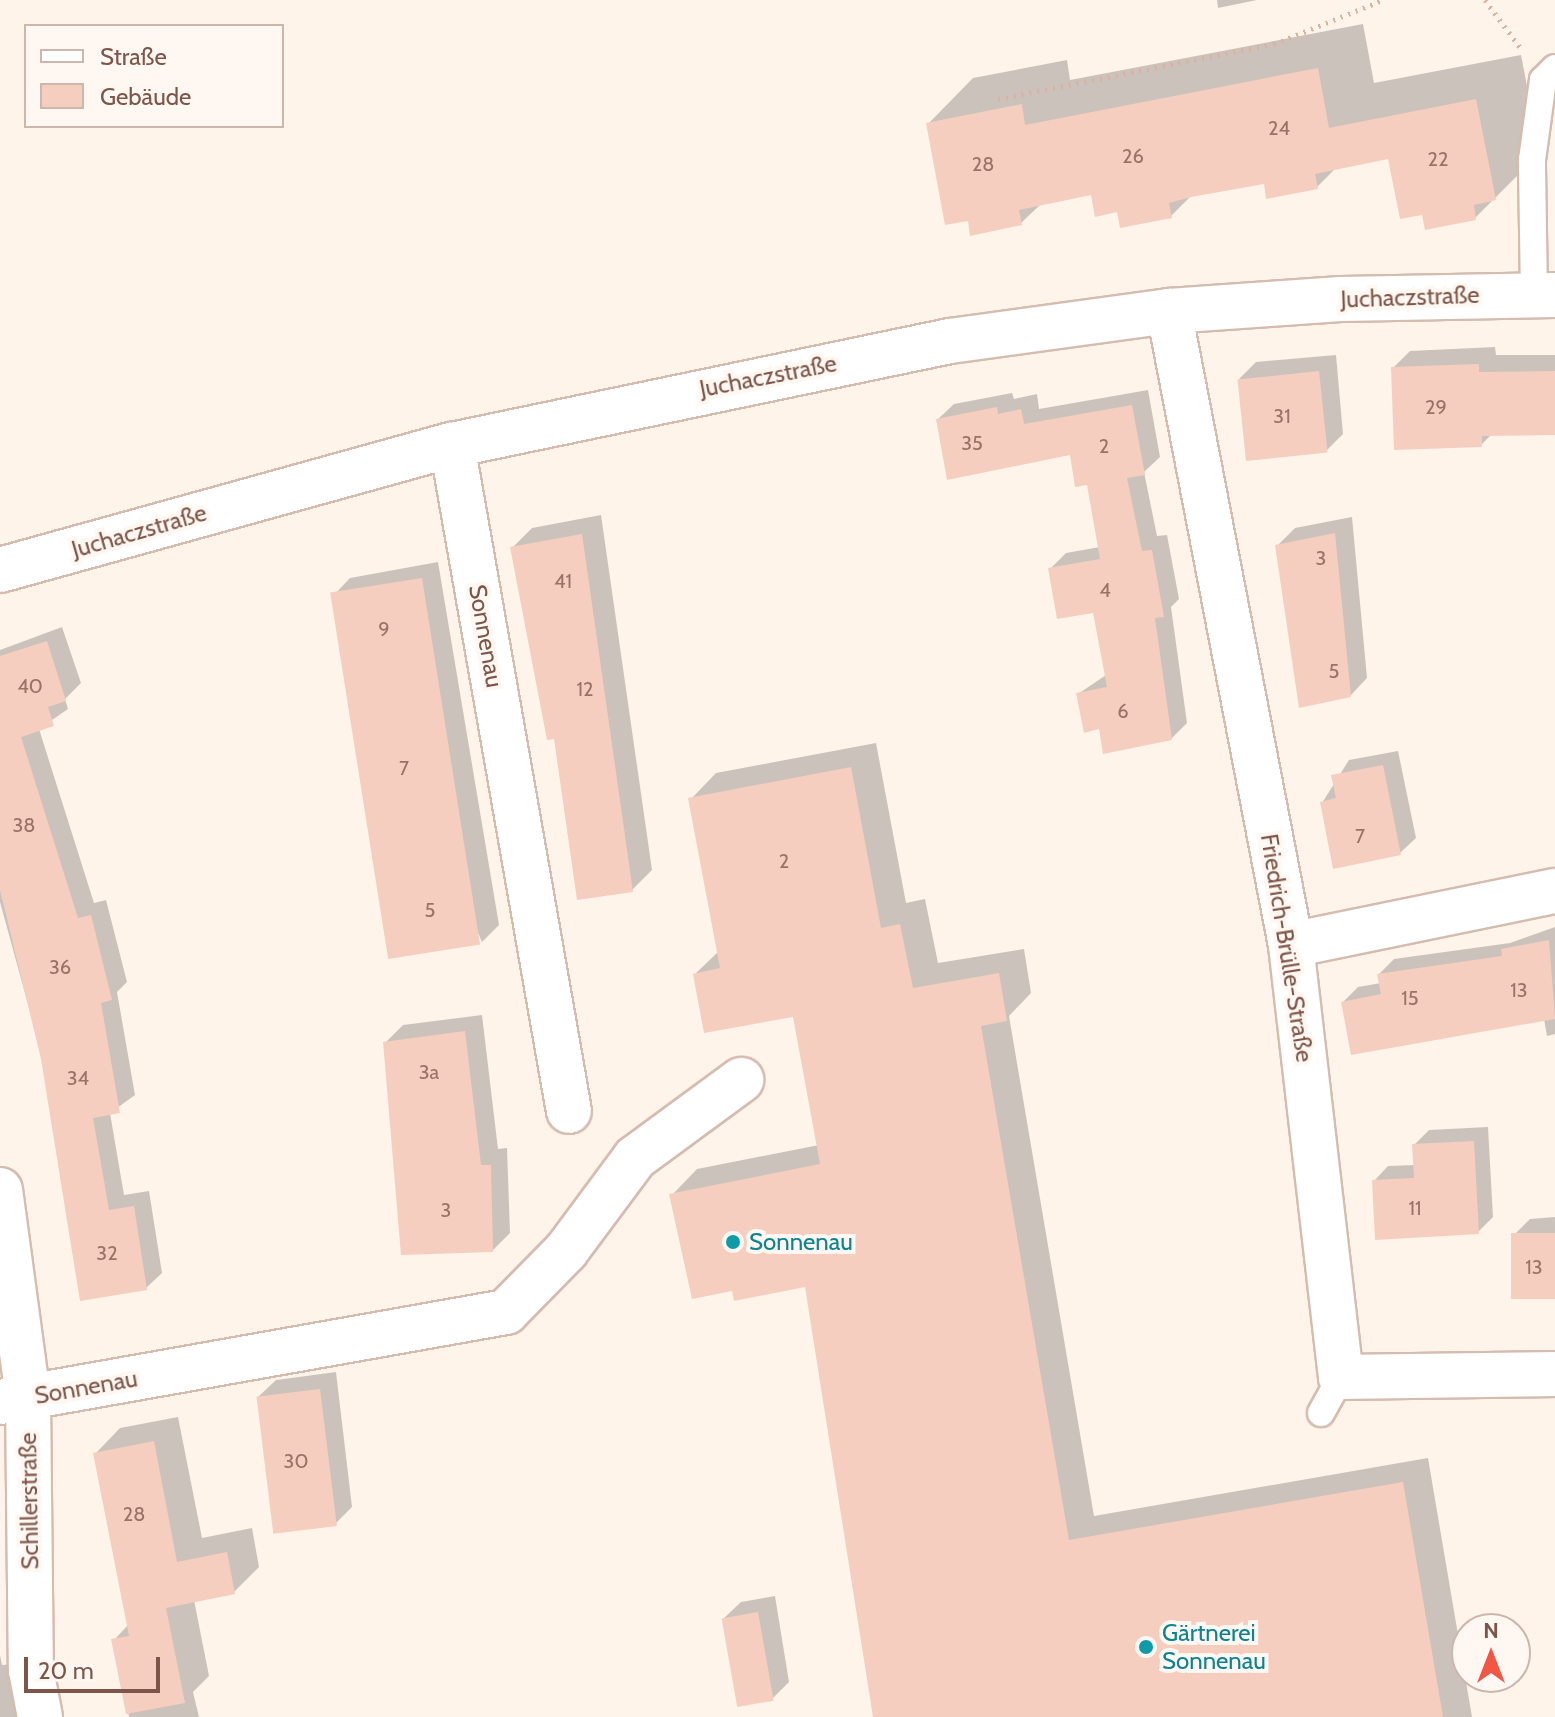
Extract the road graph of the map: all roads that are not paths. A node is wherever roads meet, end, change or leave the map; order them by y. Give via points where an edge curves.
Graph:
1 (1549, 74) edge
2 (1545, 295) edge
3 (1169, 311) junction
4 (452, 445) junction
5 (0, 570) edge
6 (1555, 891) edge
7 (1291, 945) junction
8 (741, 1080) dead end
9 (569, 1111) dead end
10 (0, 1190) edge
11 (1555, 1374) edge
12 (14, 1400) edge
13 (40, 1717) edge

1 - 2 lane via 1532,160
2 - 3 street, Juchaczstraße
3 - 4 street, Juchaczstraße via 934,344
3 - 7 street, Friedrich-Brülle-Straße
4 - 5 street, Juchaczstraße
4 - 9 street, Sonnenau
6 - 7 street
7 - 11 street, Friedrich-Brülle-Straße via 1331,1395
8 - 12 street, Sonnenau via 635,1158 566,1251 506,1312
10 - 12 street, Schillerstraße
12 - 13 street, Schillerstraße via 31,1670

